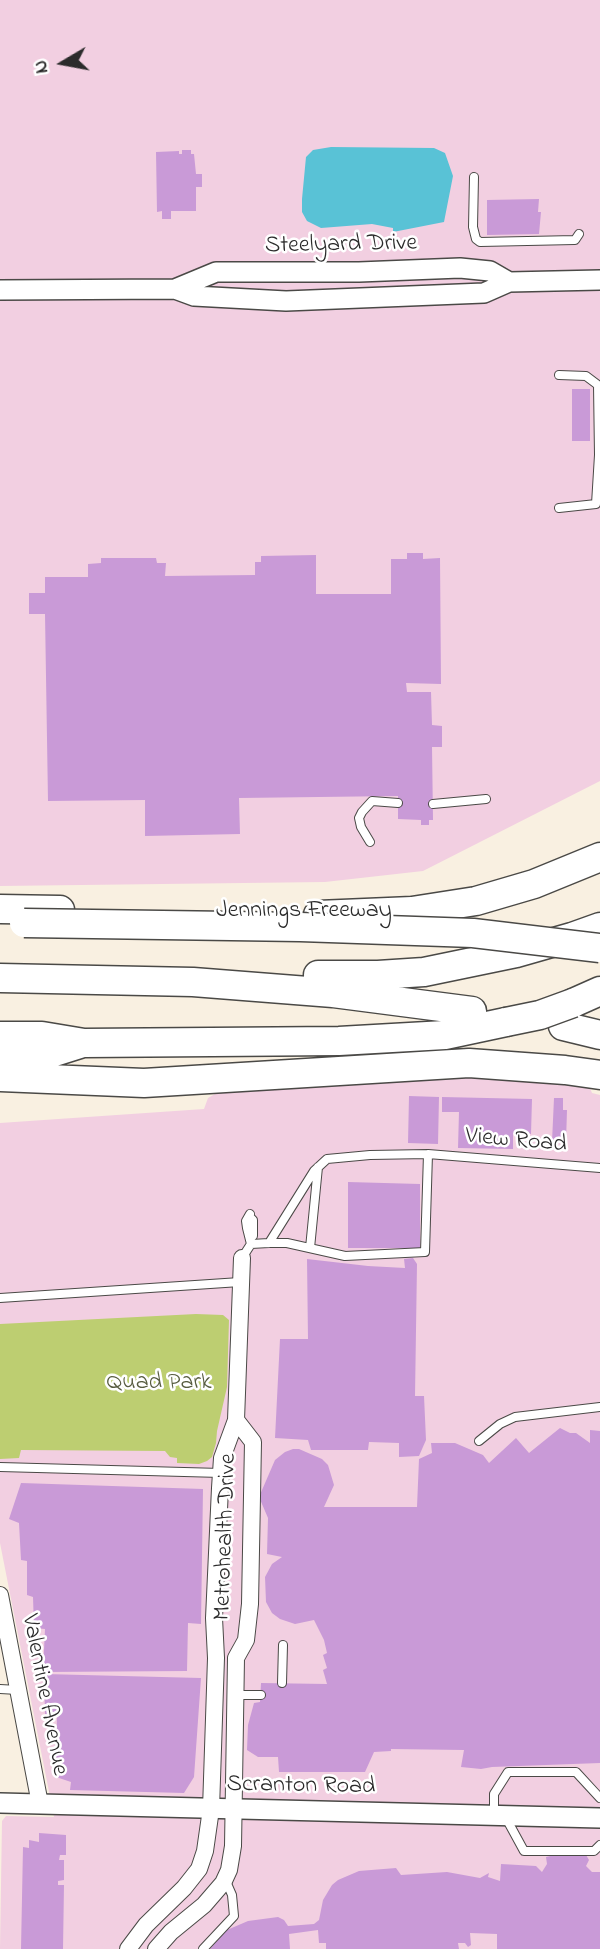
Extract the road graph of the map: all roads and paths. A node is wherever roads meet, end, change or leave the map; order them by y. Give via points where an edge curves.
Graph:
1 (474, 177) dead end
2 (579, 234) dead end
3 (600, 280) edge
4 (509, 282) junction
5 (175, 289) junction
6 (0, 290) edge
7 (559, 375) dead end
8 (559, 508) dead end
9 (486, 799) dead end
10 (397, 803) dead end
11 (433, 804) dead end
12 (370, 842) dead end
13 (600, 857) edge
14 (6, 916) edge
15 (600, 927) edge
16 (600, 948) edge
17 (0, 978) edge
18 (193, 982) junction
19 (600, 991) edge
20 (0, 993) edge
21 (383, 999) junction
22 (472, 1011) dead end
23 (568, 1014) junction
24 (600, 1035) edge
25 (0, 1036) edge
26 (84, 1043) junction
27 (0, 1057) edge
28 (600, 1075) edge
29 (0, 1077) edge
30 (428, 1154) junction
31 (318, 1166) junction
32 (600, 1168) edge
33 (250, 1216) dead end
34 (251, 1241) junction
35 (269, 1243) junction
36 (310, 1248) junction
37 (242, 1258) joint
38 (240, 1282) junction
39 (0, 1298) edge
40 (600, 1407) edge
41 (236, 1420) junction
42 (479, 1441) dead end
43 (0, 1467) edge
44 (221, 1473) junction
45 (0, 1595) edge
46 (283, 1645) dead end
47 (216, 1658) junction
48 (236, 1658) junction
49 (282, 1683) dead end
50 (0, 1689) edge
51 (18, 1690) junction
52 (261, 1695) dead end
53 (235, 1703) junction
54 (212, 1711) junction
55 (600, 1798) edge
56 (0, 1803) edge
57 (40, 1804) junction
58 (211, 1809) junction
59 (235, 1810) junction
60 (499, 1816) junction
61 (600, 1818) edge
62 (600, 1845) edge
63 (225, 1879) junction
64 (128, 1949) edge
65 (156, 1949) edge
66 (203, 1949) edge

1 - 2 lane via 473,227 480,242 575,240
3 - 4 street, Steelyard Drive
4 - 5 street, Steelyard Drive via 484,293 286,301 194,296
4 - 5 street, Steelyard Drive via 490,271 460,268 216,272
5 - 6 street, Steelyard Drive
7 - 8 lane via 586,376 598,385 599,455 596,504
9 - 11 lane
10 - 12 lane via 372,801 362,812 361,827
13 - 14 highway, Jennings Freeway via 476,901 412,911
14 - 16 highway, bridge via 426,931
15 - 18 highway via 516,953 424,972
17 - 18 highway
18 - 21 highway
19 - 23 highway
20 - 21 highway via 266,998 358,1005
21 - 22 highway
23 - 24 highway
23 - 26 highway, bridge via 540,1015 445,1035 255,1043
25 - 26 highway
26 - 27 highway via 42,1056
28 - 29 highway via 469,1063 144,1083
30 - 31 lane, View Road via 370,1155 327,1160
30 - 32 lane, View Road
30 - 36 lane via 425,1252 345,1256
31 - 35 lane
31 - 36 lane
33 - 34 lane via 246,1220
34 - 35 lane
34 - 37 lane
35 - 36 lane
37 - 38 street, Metrohealth Drive
38 - 39 lane
38 - 41 street, Metrohealth Drive
40 - 42 lane via 515,1417
41 - 44 street, Metrohealth Drive
41 - 48 street, Metrohealth Drive via 253,1442 250,1604 246,1640
43 - 44 lane
44 - 47 street, Metrohealth Drive
45 - 51 street, Valentine Avenue
46 - 49 lane
47 - 48 street
47 - 54 street, Metrohealth Drive
48 - 53 street, Metrohealth Drive
50 - 51 lane
51 - 57 street, Valentine Avenue
52 - 53 lane
53 - 54 street
53 - 59 street, Metrohealth Drive
54 - 58 street, Metrohealth Drive
55 - 60 lane via 576,1772 508,1772 494,1794
56 - 57 street, Scranton Road
57 - 58 street, Scranton Road
58 - 59 street, Scranton Road
58 - 64 street, Metrohealth Drive via 199,1869
59 - 60 street, Scranton Road
59 - 63 street, Metrohealth Drive
60 - 61 street, Scranton Road
60 - 62 lane via 524,1851 594,1851
63 - 65 street, Metrohealth Drive
63 - 66 lane via 234,1916

